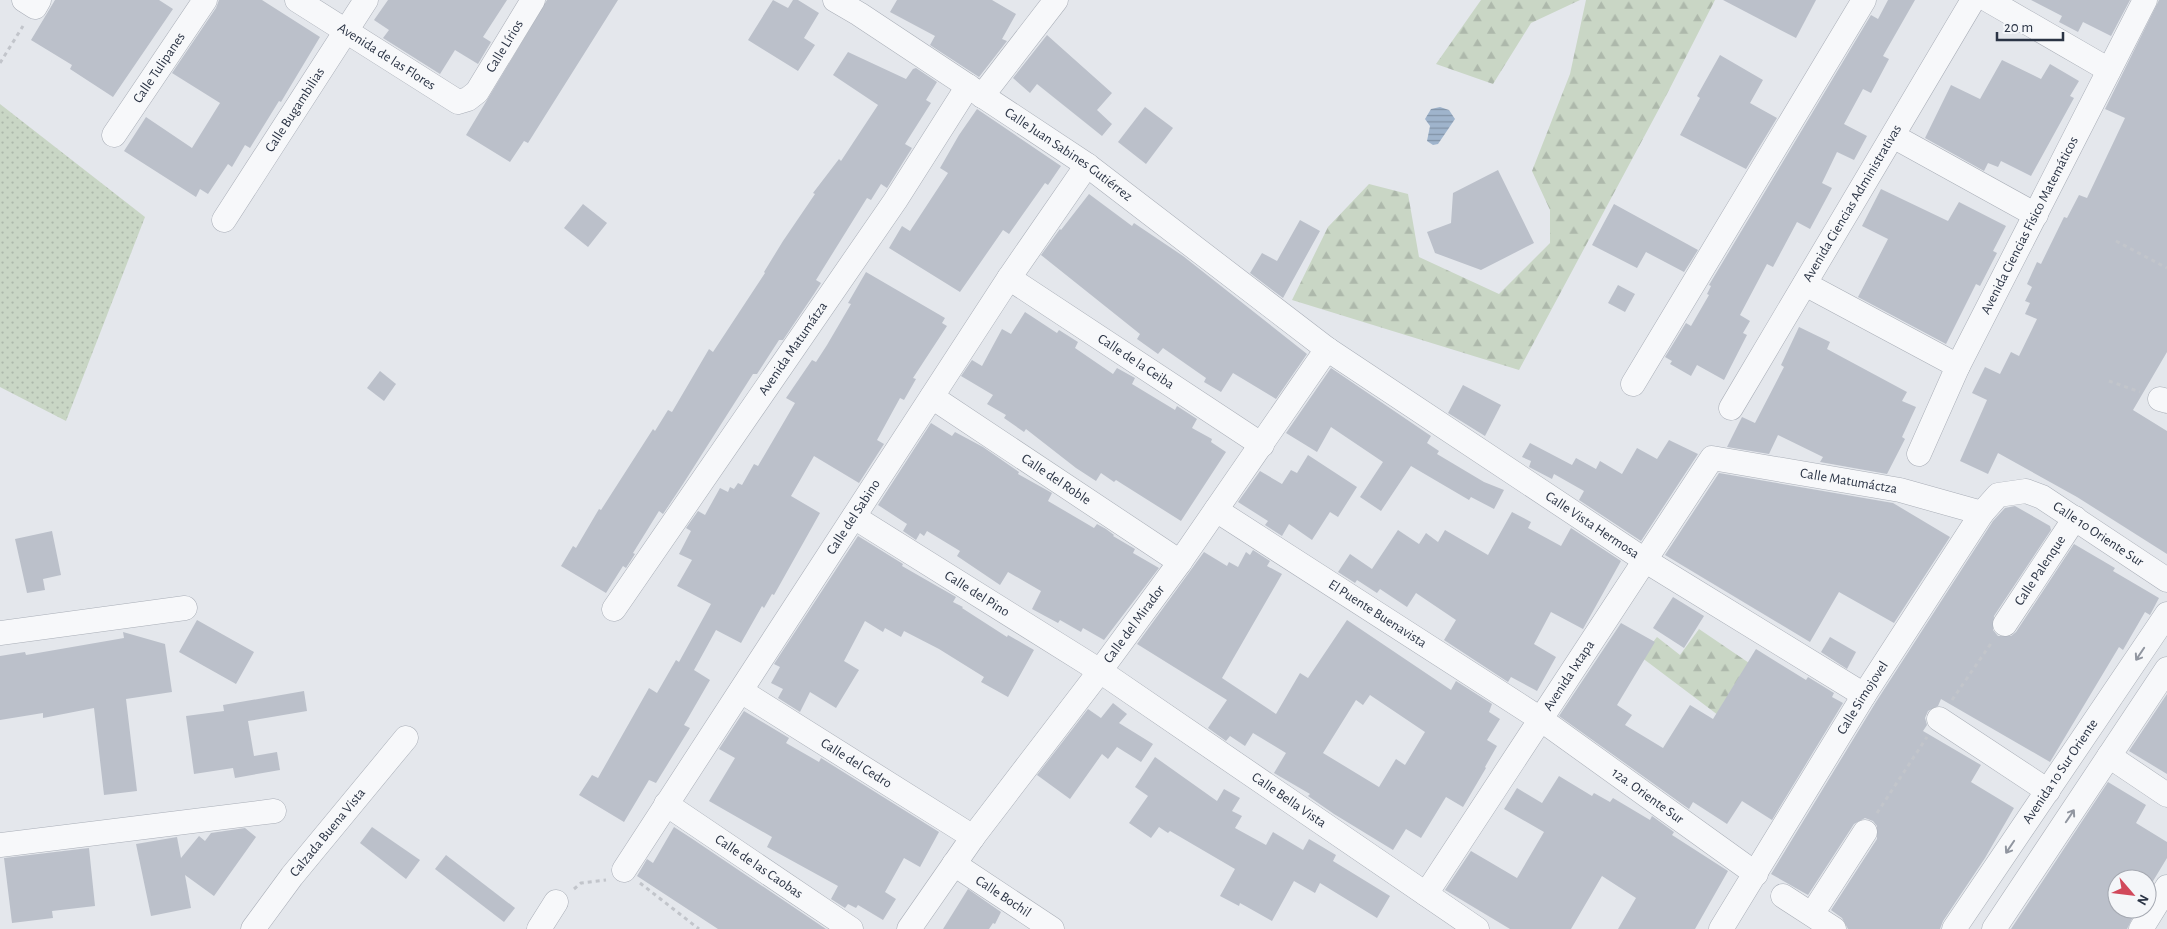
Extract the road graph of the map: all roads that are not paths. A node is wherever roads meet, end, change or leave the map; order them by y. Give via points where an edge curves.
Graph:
1 (206, 0) edge
2 (297, 0) edge
3 (366, 0) edge
4 (533, 0) edge
5 (835, 0) edge
6 (1056, 0) edge
7 (1864, 0) edge
8 (1974, 0) edge
9 (1988, 0) edge
10 (2145, 0) edge
11 (863, 7) edge
12 (346, 30) junction
13 (2109, 70) junction
14 (975, 91) junction
15 (476, 92) joint
16 (114, 135) dead end
17 (1893, 136) junction
18 (1086, 165) junction
19 (2036, 216) junction
20 (224, 220) dead end
21 (1009, 278) junction
22 (1805, 284) junction
23 (1327, 349) junction
24 (1958, 366) junction
25 (1633, 384) dead end
26 (932, 398) junction
27 (1731, 408) dead end
28 (1262, 445) junction
29 (1919, 454) dead end
30 (1712, 458) joint
31 (2026, 491) joint
32 (1216, 510) junction
33 (1982, 513) junction
34 (854, 516) junction
35 (2075, 518) junction
36 (1646, 561) junction
37 (1180, 562) junction
38 (2167, 580) edge
39 (185, 608) dead end
40 (614, 609) dead end
41 (2167, 614) edge
42 (2005, 624) dead end
43 (0, 633) edge
44 (2167, 669) edge
45 (1100, 671) junction
46 (741, 691) junction
47 (1864, 695) junction
48 (1539, 718) junction
49 (1939, 719) dead end
50 (406, 738) dead end
51 (2109, 756) junction
52 (2048, 792) junction
53 (2167, 795) edge
54 (666, 804) junction
55 (274, 811) dead end
56 (1865, 832) dead end
57 (973, 837) junction
58 (0, 845) edge
59 (954, 864) junction
60 (628, 873) road end
61 (1756, 874) junction
62 (2167, 887) edge
63 (1426, 894) junction
64 (1783, 896) dead end
65 (556, 902) road end
66 (1812, 914) junction
67 (254, 929) edge
68 (539, 929) edge
69 (851, 929) edge
70 (909, 929) edge
71 (1052, 929) edge
72 (1477, 929) edge
73 (1720, 929) edge
74 (1834, 929) edge
75 (1954, 929) edge
76 (1994, 929) edge
77 (2141, 929) edge

1 - 16 street, Calle Tulipanes
2 - 12 street, Avenida de las Flores
3 - 12 street, Calle Bugambilias
4 - 15 street, Calle Lírios
5 - 11 street, Calle Juan Sabines Gutiérrez
6 - 14 street, Avenida Matumátza
7 - 25 street
8 - 17 street, Avenida Ciencias Administrativas
9 - 13 street
10 - 13 street, Avenida Ciencias Físico Matemáticos
11 - 14 street, Calle Juan Sabines Gutiérrez
12 - 15 street, Avenida de las Flores via 458,102
12 - 20 street, Calle Bugambilias
13 - 19 street, Avenida Ciencias Físico Matemáticos
14 - 18 street, Calle Juan Sabines Gutiérrez
14 - 40 street, Avenida Matumátza via 895,201
17 - 19 street
17 - 22 street, Avenida Ciencias Administrativas
18 - 21 street, Calle del Sabino
18 - 23 street, Calle Juan Sabines Gutiérrez
19 - 24 street, Avenida Ciencias Físico Matemáticos
21 - 26 street, Calle del Sabino
21 - 28 street, Calle de la Ceiba
22 - 24 street
22 - 27 street, Avenida Ciencias Administrativas
23 - 28 street, Calle del Mirador
23 - 36 street, Calle Vista Hermosa
24 - 29 street, Avenida Ciencias Físico Matemáticos
26 - 34 street, Calle del Sabino
26 - 37 street, Calle del Roble
28 - 32 street, Calle del Mirador
30 - 33 street, Calle Matumáctza via 1900,490
30 - 36 street, Avenida Ixtapa
31 - 33 street, Calle Simojovel via 1998,495
31 - 35 street, Calle 10 Oriente Sur
32 - 37 street, Calle del Mirador
32 - 48 street, El Puente Buenavista
33 - 47 street, Calle Simojovel
34 - 45 street, Calle del Pino
34 - 46 street, Calle del Sabino
35 - 38 street, Calle 10 Oriente Sur
35 - 42 street, Calle Palenque
36 - 47 street, Calle Vista Hermosa
36 - 48 street, Avenida Ixtapa
37 - 45 street, Calle del Mirador
39 - 43 street
41 -> 52 street, Avenida 10 Sur Oriente
44 - 51 street
45 - 57 street, Calle del Mirador
45 - 63 street, Calle Bella Vista
46 - 54 street, Calle del Sabino
46 - 57 street, Calle del Cedro
47 - 61 street, Calle Simojovel
48 - 61 street, 12a. Oriente Sur
48 - 63 street, Avenida Ixtapa
49 - 52 street
50 - 67 street, Calzada Buena Vista via 292,876
51 - 53 street
76 -> 51 street
52 -> 75 street, Avenida 10 Sur Oriente
54 - 60 street, Calle del Sabino
54 - 69 street, Calle de las Caobas
55 - 58 street
56 - 66 street
57 - 59 street, Calle del Mirador
59 - 70 street, Calle del Mirador
59 - 71 street, Calle Bochil
61 - 73 street, Calle Simojovel
62 - 77 street
63 - 72 street, Calle Bella Vista
64 - 66 street
65 - 68 street
66 - 74 street

